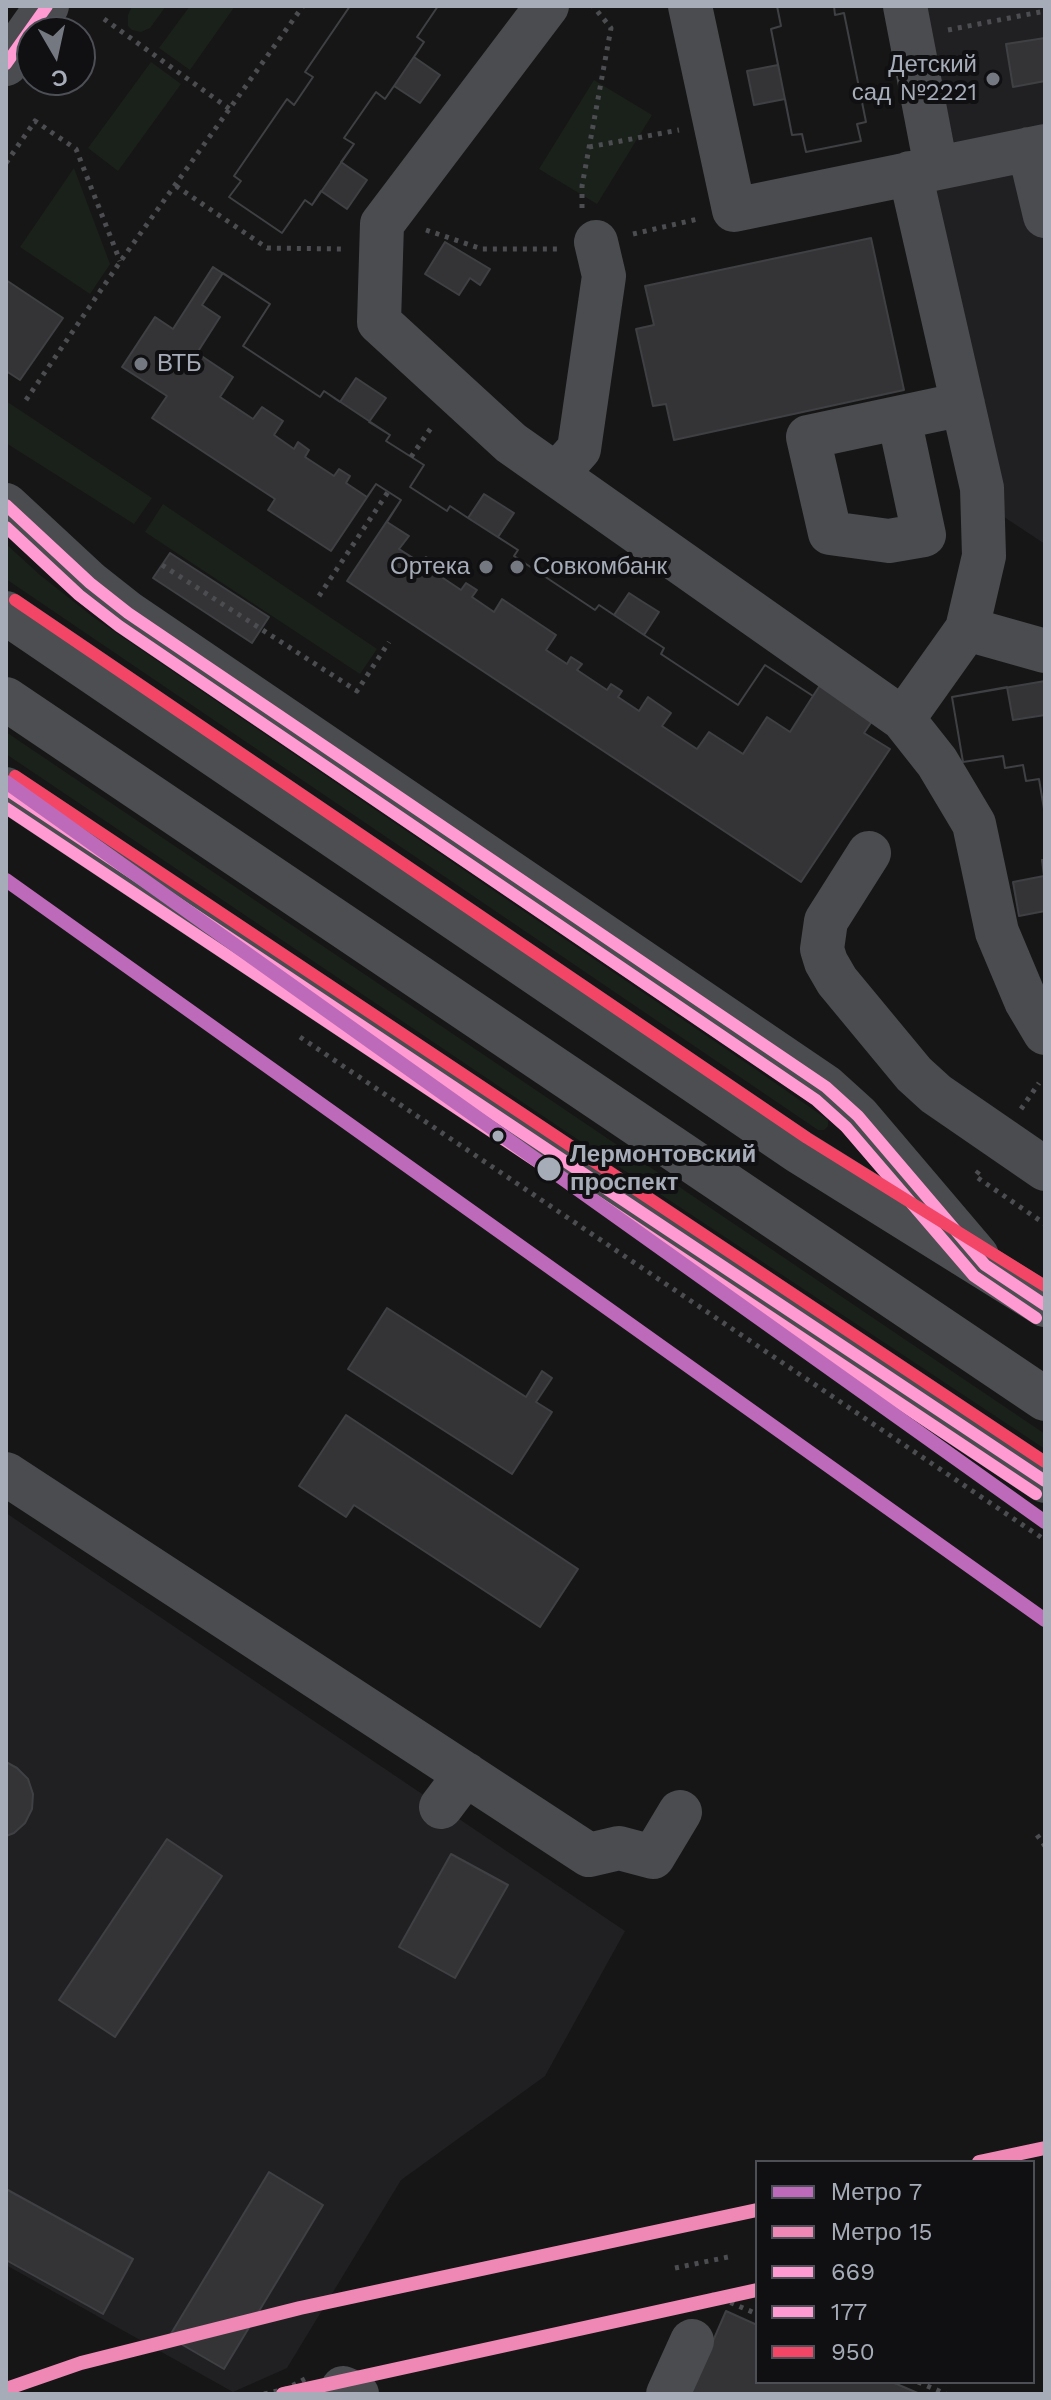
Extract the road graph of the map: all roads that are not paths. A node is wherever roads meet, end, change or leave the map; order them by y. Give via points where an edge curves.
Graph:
1 (47, 6) edge
2 (547, 6) edge
3 (690, 6) edge
4 (908, 22) edge
5 (6, 64) edge
6 (1037, 147) edge
7 (923, 170) junction
8 (1045, 216) edge
9 (589, 229) road end
10 (963, 404) junction
11 (899, 418) dead end
12 (557, 474) junction
13 (6, 505) edge
14 (6, 613) edge
15 (967, 629) junction
16 (1045, 651) edge
17 (6, 699) edge
18 (903, 719) junction
19 (6, 789) edge
20 (869, 853) dead end
21 (1045, 1033) edge
22 (1045, 1169) edge
23 (985, 1265) junction
24 (1045, 1305) edge
25 (1045, 1399) edge
26 (6, 1474) edge
27 (1045, 1481) edge
28 (680, 1812) dead end
29 (692, 2341) dead end
30 (668, 2394) edge

1 - 5 street
2 - 12 street via 382,224 379,322 511,443
3 - 7 street via 734,210
4 - 7 street
6 - 7 street
6 - 8 street
7 - 10 street
9 - 12 street via 604,276 579,449
10 - 11 street
10 - 15 street via 982,488 984,556
12 - 18 street
13 - 23 street via 128,613 826,1087 858,1116
14 - 23 main road via 798,1151
15 - 16 street
15 - 18 street
17 - 25 main road
18 - 21 street via 937,762 974,824 997,932
19 - 27 street
20 - 22 street via 826,921 826,962 914,1074
23 - 24 main road
26 - 28 street via 454,1790 589,1855 619,1848 653,1857
29 - 30 street

